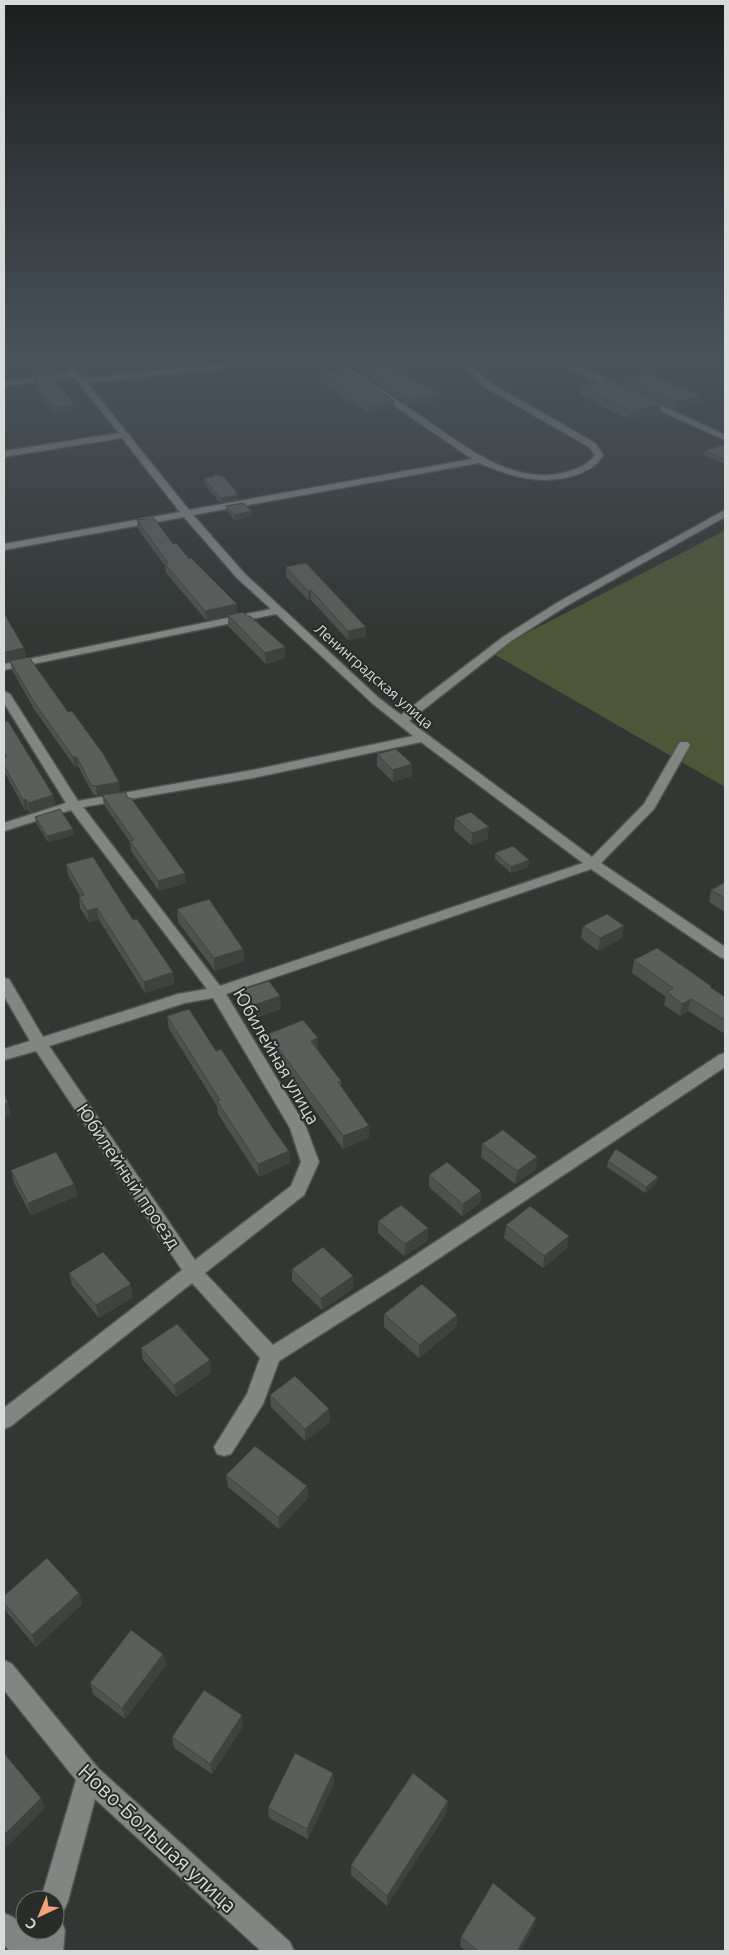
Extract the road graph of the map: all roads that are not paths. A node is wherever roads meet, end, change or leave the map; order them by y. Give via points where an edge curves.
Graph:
1 (34, 449) edge
2 (136, 449) edge
3 (464, 449) edge
4 (595, 449) edge
5 (4, 454) edge
6 (480, 460) junction
7 (186, 513) junction
8 (725, 513) edge
9 (4, 547) edge
10 (277, 611) junction
11 (4, 666) edge
12 (4, 694) edge
13 (402, 720) junction
14 (423, 738) junction
15 (684, 745) dead end
16 (74, 805) junction
17 (4, 827) edge
18 (593, 864) junction
19 (725, 954) edge
20 (4, 983) edge
21 (217, 992) junction
22 (39, 1043) junction
23 (4, 1055) edge
24 (725, 1059) edge
25 (193, 1272) junction
26 (271, 1356) junction
27 (4, 1420) edge
28 (224, 1447) dead end
29 (4, 1672) edge
30 (89, 1777) junction
31 (57, 1890) edge
32 (4, 1926) edge
33 (29, 1951) edge
34 (281, 1951) edge

1 - 5 street
2 - 7 street, Ленинградская улица
3 - 6 street
4 - 6 street via 599,455 592,464 568,475 535,479
6 - 7 street
7 - 9 street
7 - 10 street, Ленинградская улица via 241,576
8 - 13 street via 564,603 507,639
10 - 11 street
10 - 13 street, Ленинградская улица via 376,701
12 - 16 street, Юбилейная улица
13 - 14 street, Ленинградская улица
14 - 16 street via 253,774
14 - 18 street, Ленинградская улица
15 - 18 street via 649,806
16 - 17 street
16 - 21 street, Юбилейная улица
18 - 19 street, Ленинградская улица
18 - 21 street
20 - 22 street, Юбилейный проезд
21 - 22 street via 183,998
21 - 25 street, Юбилейная улица via 298,1127 310,1162 298,1190
22 - 23 street
22 - 25 street, Юбилейный проезд
24 - 26 street via 395,1278
25 - 26 street, Юбилейный проезд
25 - 27 street, Юбилейная улица
26 - 28 street via 256,1398
29 - 30 street, Ново-Большая улица
30 - 31 street
30 - 34 street, Ново-Большая улица
32 - 33 street

